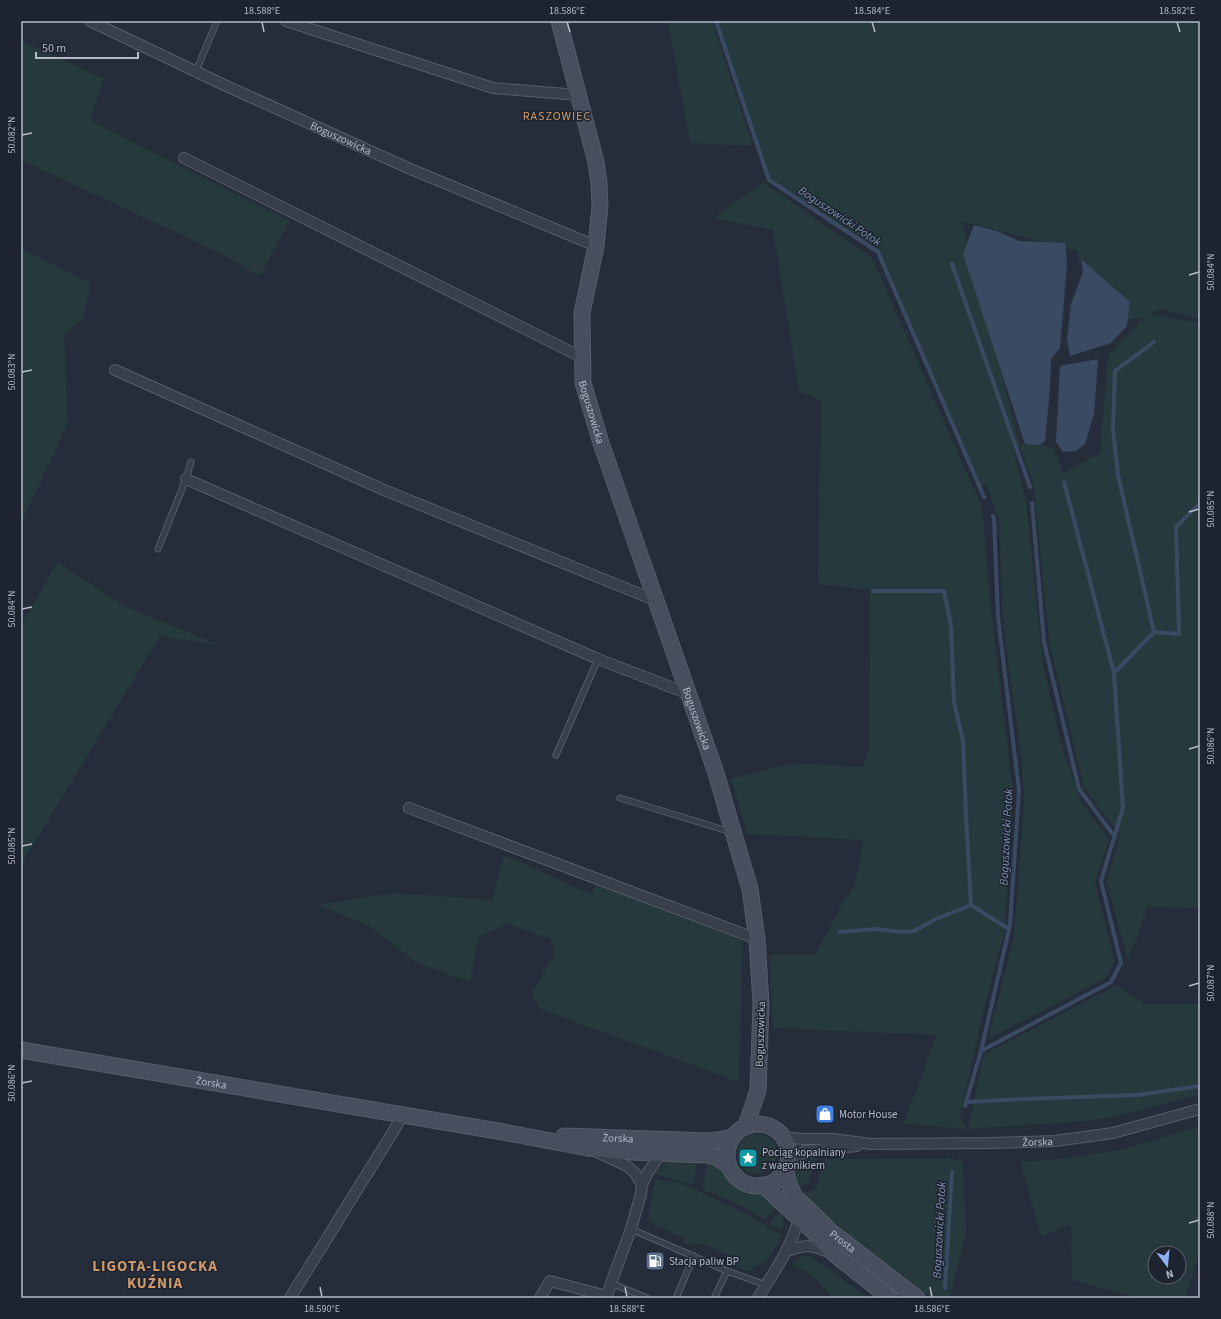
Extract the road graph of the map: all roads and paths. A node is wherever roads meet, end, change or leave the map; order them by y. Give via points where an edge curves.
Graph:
1 (90, 21) edge
2 (217, 21) edge
3 (286, 21) edge
4 (559, 21) edge
5 (196, 71) junction
6 (578, 95) junction
7 (184, 158) dead end
8 (596, 246) junction
9 (583, 358) junction
10 (115, 370) dead end
11 (191, 462) dead end
12 (186, 479) junction
13 (158, 549) dead end
14 (657, 601) junction
15 (598, 659) junction
16 (689, 694) junction
17 (556, 756) dead end
18 (620, 798) dead end
19 (409, 808) dead end
20 (734, 833) junction
21 (757, 939) junction
22 (21, 1050) edge
23 (758, 1090) junction
24 (1200, 1109) edge
25 (402, 1115) junction
26 (746, 1126) junction
27 (770, 1126) junction
28 (504, 1132) junction
29 (732, 1137) junction
30 (783, 1137) junction
31 (871, 1144) junction
32 (587, 1148) junction
33 (662, 1153) junction
34 (728, 1165) junction
35 (786, 1166) junction
36 (642, 1185) junction
37 (763, 1185) junction
38 (799, 1218) junction
39 (631, 1229) junction
40 (787, 1251) junction
41 (834, 1254) junction
42 (694, 1256) junction
43 (726, 1271) junction
44 (611, 1283) junction
45 (766, 1285) junction
46 (290, 1298) edge
47 (540, 1298) edge
48 (647, 1298) edge
49 (676, 1298) edge
50 (714, 1298) edge
51 (758, 1298) edge
52 (890, 1298) edge
53 (916, 1298) edge

1 - 5 street, Boguszowicka
2 - 5 lane
3 - 6 street via 493,88
4 - 6 main road, Boguszowicka
5 - 8 street, Boguszowicka via 408,168
6 - 8 main road, Boguszowicka via 599,183 600,206
7 - 9 street
8 - 9 main road, Boguszowicka via 582,313
9 - 14 main road, Boguszowicka via 583,383 601,444
10 - 14 street via 384,490
11 - 12 lane
12 - 13 lane
12 - 15 street
14 - 16 main road, Boguszowicka
15 - 16 street
15 - 17 lane
16 - 20 main road, Boguszowicka
18 - 20 lane
19 - 21 street
20 - 21 main road, Boguszowicka via 750,889
21 - 23 main road, Boguszowicka via 762,1004
22 - 25 main road, Żorska
23 - 26 main road, Boguszowicka
23 - 27 main road, Boguszowicka
24 - 31 street, Żorska via 1113,1133 1055,1140
25 - 28 main road, Żorska
25 - 46 street
26 - 27 main road
26 - 29 main road
27 - 30 main road
28 - 29 main road, Żorska via 666,1140 714,1140
28 - 32 main road, Żorska
29 - 34 main road via 727,1152
30 - 31 street, Żorska
30 - 35 main road via 788,1149
31 - 35 street, Żorska via 804,1151
32 - 33 main road, Żorska
32 - 36 street, Żorska via 627,1166
33 - 34 main road, Żorska via 712,1156
33 - 36 street
34 - 37 main road via 733,1174 743,1182
35 - 37 main road via 776,1180
35 - 53 main road, Prosta via 790,1187 795,1197 830,1231
36 - 39 street
37 - 38 main road, Prosta
38 - 40 street
38 - 41 main road, Prosta
39 - 42 lane
39 - 44 street
40 - 41 street via 813,1246
40 - 45 street
41 - 52 main road, Prosta
42 - 43 lane
42 - 49 lane
43 - 45 lane
43 - 50 lane
44 - 47 street via 608,1296 550,1281
44 - 48 lane
45 - 51 street

